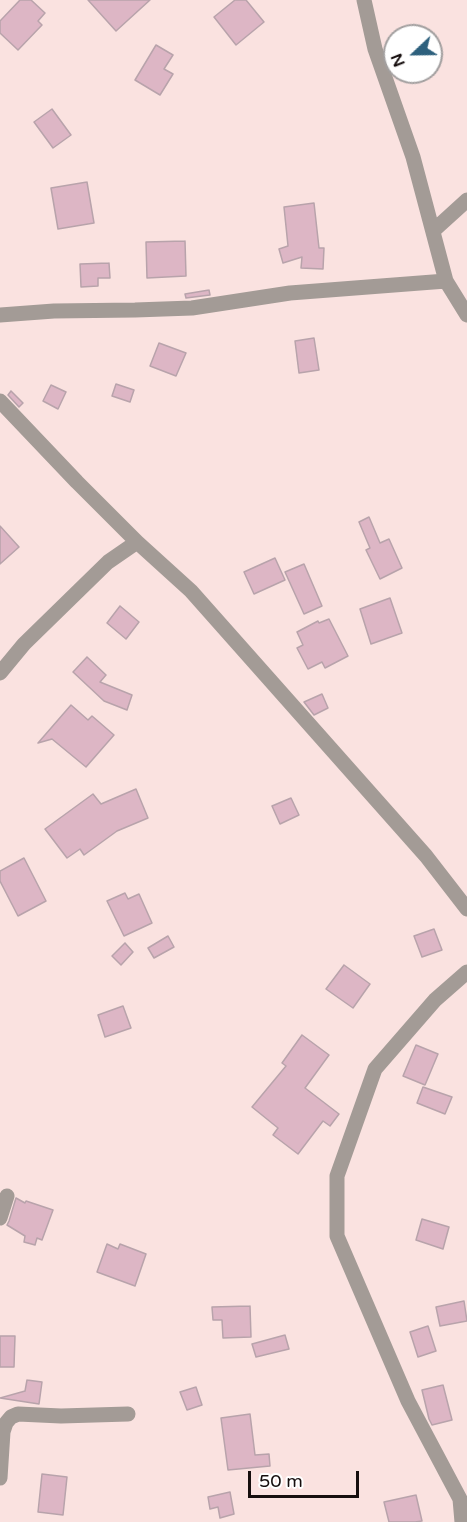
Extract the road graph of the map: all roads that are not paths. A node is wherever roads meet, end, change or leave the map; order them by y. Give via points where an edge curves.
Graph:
1 (364, 0) edge
2 (467, 200) edge
3 (433, 231) junction
4 (446, 281) junction
5 (0, 315) edge
6 (467, 315) edge
7 (0, 401) edge
8 (137, 542) junction
9 (0, 673) edge
10 (467, 909) edge
11 (467, 972) edge
12 (7, 1196) dead end
13 (0, 1218) edge
14 (128, 1414) dead end
15 (0, 1478) edge
16 (463, 1497) edge
17 (462, 1522) edge

1 - 3 street via 375,49 413,158
2 - 3 street
3 - 4 street
4 - 5 street via 290,293 192,308
4 - 6 street
7 - 8 street
8 - 9 street via 108,562 24,644
8 - 10 street via 191,591 411,838
11 - 16 street via 435,1000 375,1069 337,1176 337,1236 408,1401
12 - 13 street
14 - 15 street via 11,1417 3,1432
16 - 17 street

